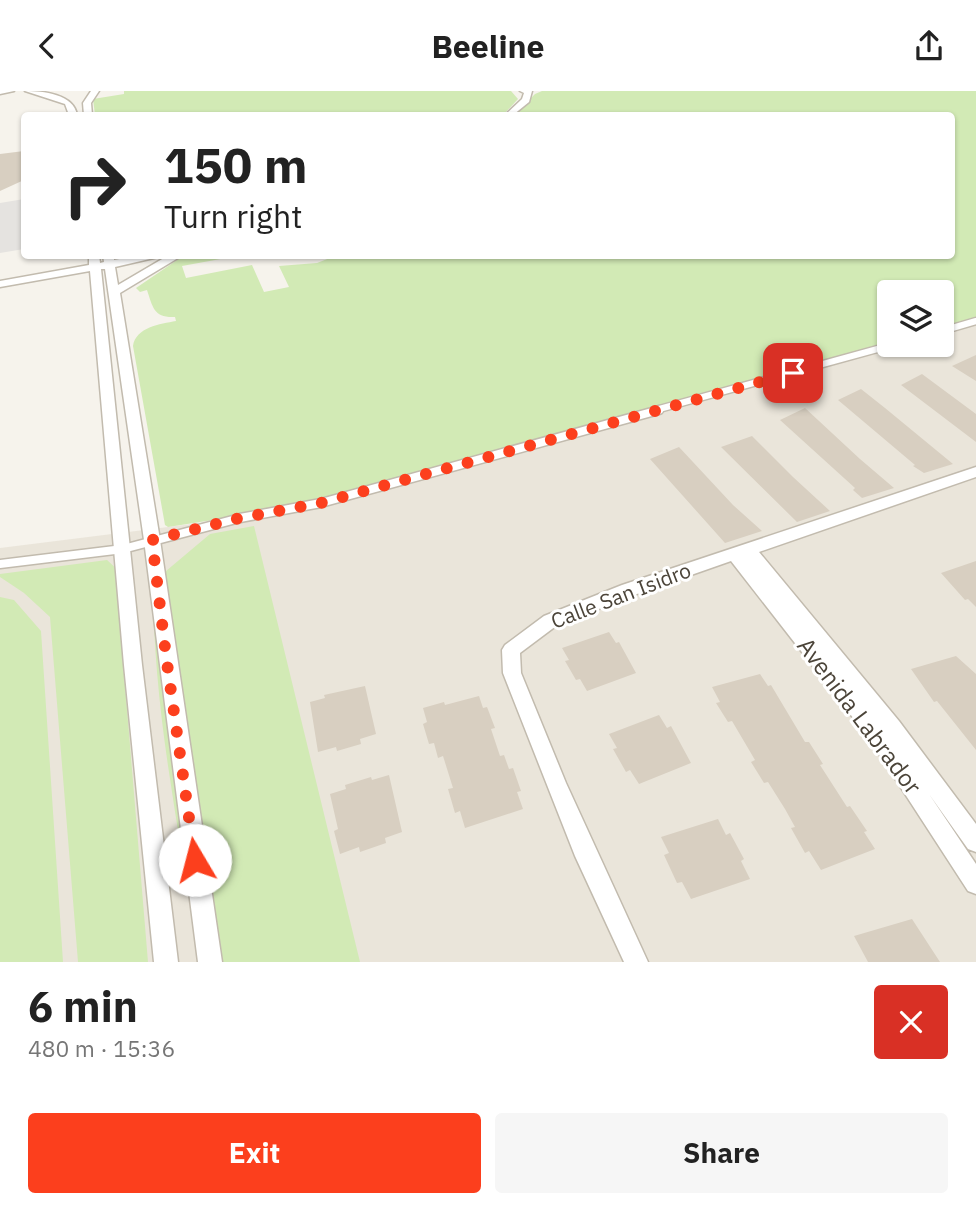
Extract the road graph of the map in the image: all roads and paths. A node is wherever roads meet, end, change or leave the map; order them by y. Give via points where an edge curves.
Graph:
1 (10, 91) edge
2 (29, 91) edge
3 (95, 91) edge
4 (530, 91) edge
5 (0, 92) edge
6 (73, 112) edge
7 (89, 112) edge
8 (512, 112) edge
9 (122, 259) edge
10 (171, 259) edge
11 (102, 261) edge
12 (0, 284) edge
13 (114, 292) junction
14 (976, 321) edge
15 (954, 327) edge
16 (877, 349) edge
17 (976, 472) edge
18 (152, 540) junction
19 (123, 549) junction
20 (741, 552) junction
21 (0, 564) edge
22 (802, 627) junction
23 (976, 842) edge
24 (967, 853) edge
25 (976, 883) edge
26 (166, 962) edge
27 (210, 962) edge
28 (636, 962) edge

1 - 5 street
2 - 6 street via 68,102
3 - 7 street via 88,100
4 - 8 street
9 - 11 street
10 - 13 street
11 - 12 street
11 - 13 street
11 - 19 street
13 - 18 street
14 - 15 lane
16 - 18 lane via 321,503
17 - 20 street, Calle San Isidro
18 - 19 lane
18 - 27 street
19 - 21 lane
19 - 26 street
20 - 22 street, Avenida Labrador
20 - 28 street, Calle San Isidro via 550,621 511,650 512,673 566,808
22 - 23 street, Avenida Labrador via 892,727
22 - 24 street, Avenida Labrador
24 - 25 street, Avenida Labrador

